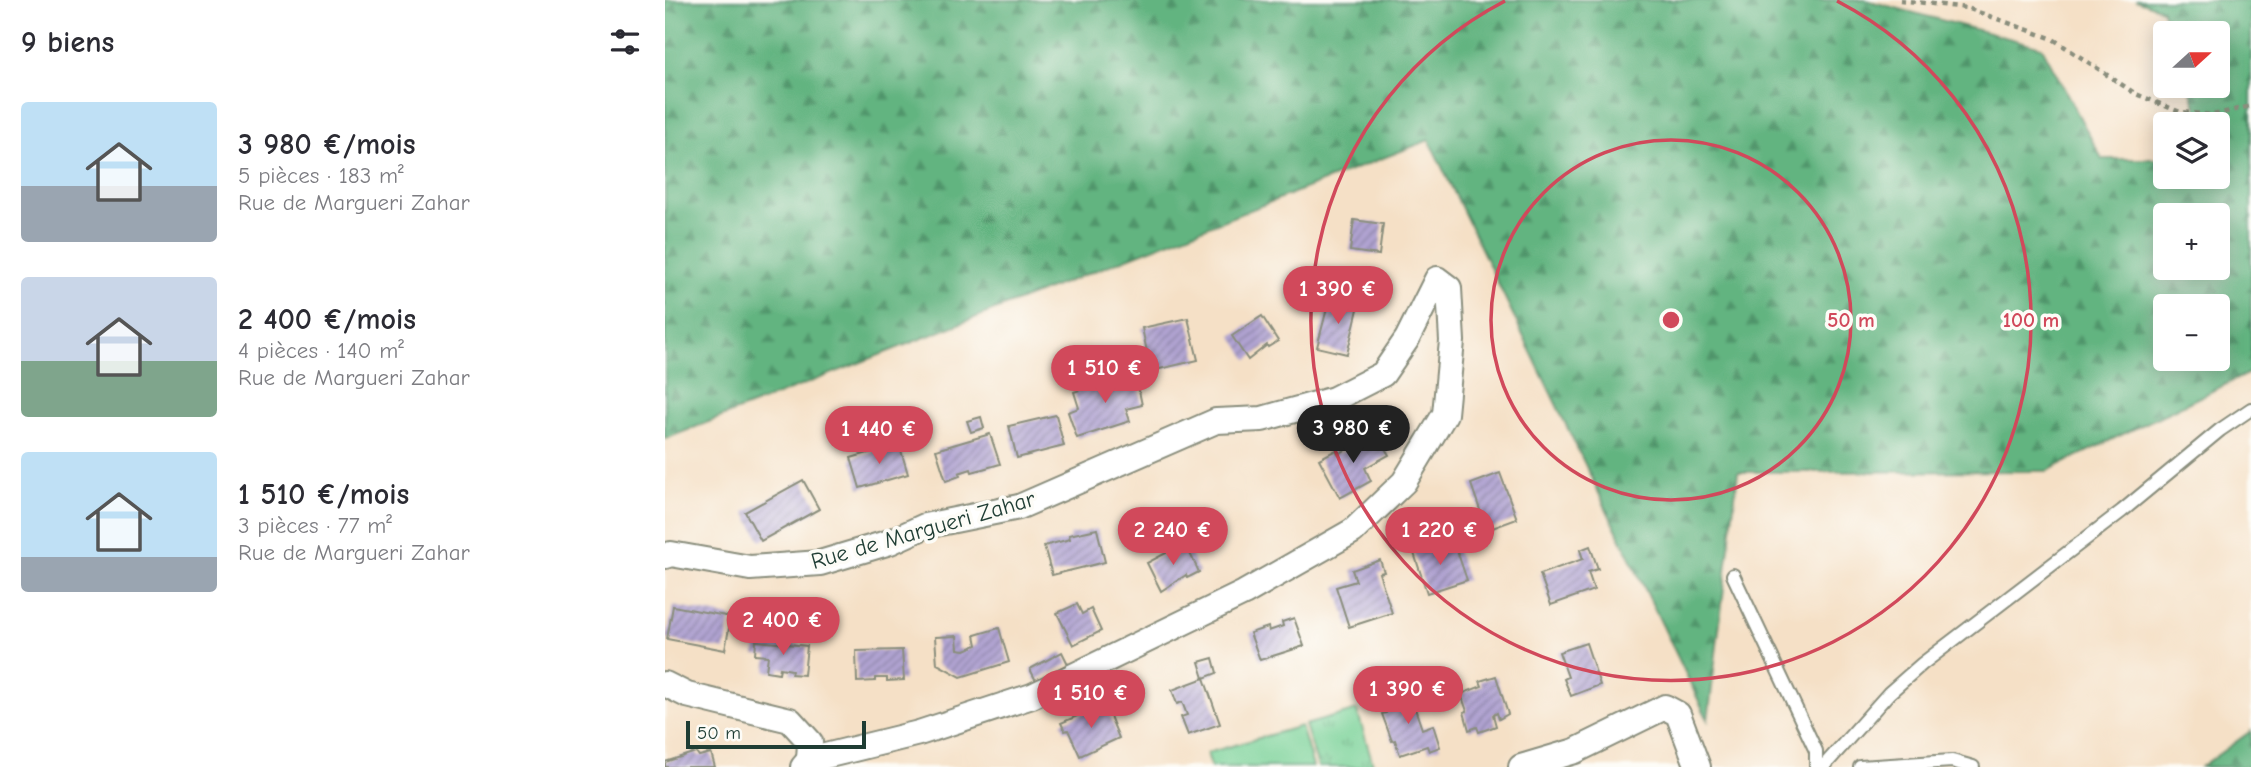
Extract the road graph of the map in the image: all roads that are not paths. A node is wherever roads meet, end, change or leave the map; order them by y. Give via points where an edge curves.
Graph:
1 (2251, 409) edge
2 (665, 556) edge
3 (1733, 575) dead end
4 (665, 684) edge
5 (806, 763) edge
6 (1966, 766) edge
7 (1521, 767) edge
8 (1698, 767) edge
9 (1816, 767) edge
10 (1823, 767) edge
11 (1860, 767) edge

1 - 10 lane via 1922,664 1889,692
2 - 5 street, Rue de Margueri Zahar via 750,568 820,564 925,526 1019,507 1216,421 1262,419 1334,399 1383,374 1407,339 1437,279 1449,288 1452,341 1445,414 1404,482 1353,531 1244,593 1032,696
3 - 9 lane via 1816,751
4 - 5 street, Rue de Margueri Zahar via 687,695 790,720 810,742
6 - 11 lane via 1926,761
7 - 8 street via 1575,751 1665,707 1678,714

